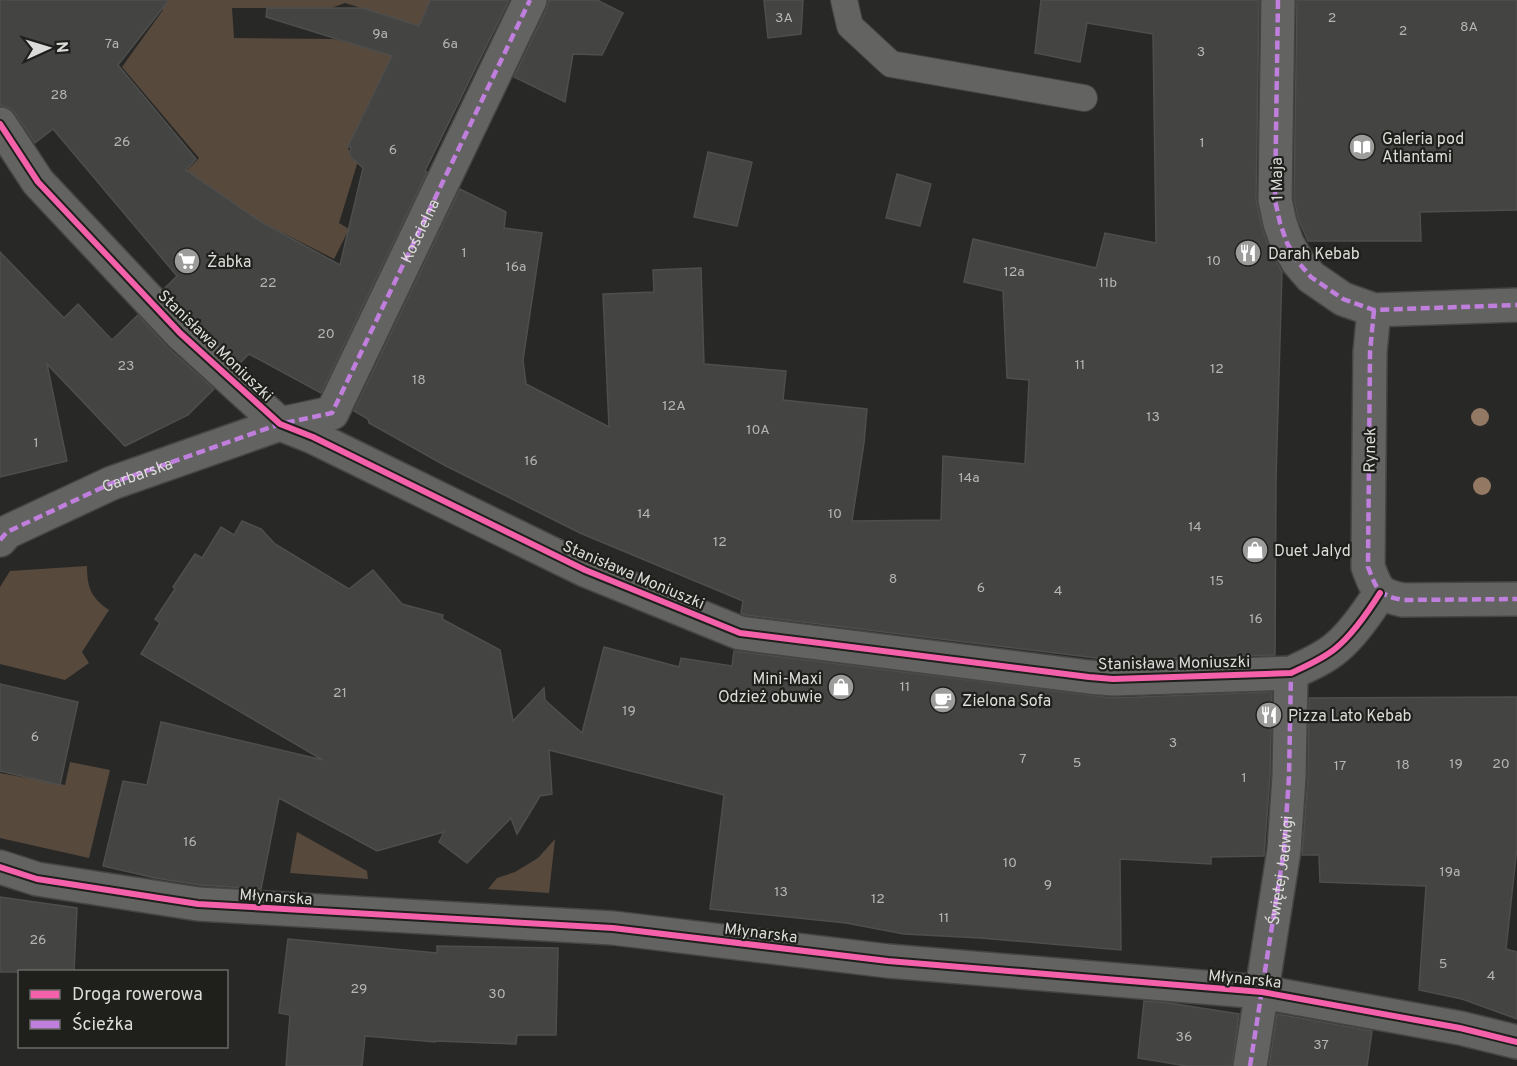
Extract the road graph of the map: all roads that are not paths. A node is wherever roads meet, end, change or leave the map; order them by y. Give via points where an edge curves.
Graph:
1 (530, 0) edge
2 (844, 0) edge
3 (1278, 0) edge
4 (1084, 98) dead end
5 (0, 124) edge
6 (1517, 305) edge
7 (1374, 310) junction
8 (280, 424) junction
9 (2, 534) edge
10 (1380, 593) junction
11 (1517, 599) edge
12 (1291, 673) junction
13 (0, 867) edge
14 (1262, 992) junction
15 (1517, 1042) edge
16 (1250, 1066) edge

1 - 8 street, Kościelna via 332,413
2 - 4 lane via 850,26 891,63
3 - 7 street, 1 Maja via 1275,200 1280,223 1287,243 1311,277 1342,299
5 - 8 street, Stanisława Moniuszki via 38,182 180,333
6 - 7 street
7 - 10 street, Rynek via 1370,352 1368,567
8 - 9 street, Garbarska via 112,483
8 - 12 street, Stanisława Moniuszki via 313,436 585,570 740,633 1113,679
10 - 11 street via 1403,600
10 - 12 street, Stanisława Moniuszki via 1336,648
12 - 14 street, Świętej Jadwigi via 1284,849
13 - 14 street, Młynarska via 37,879 198,904 614,928 888,961
14 - 15 street, Młynarska
14 - 16 street, Świętej Jadwigi

